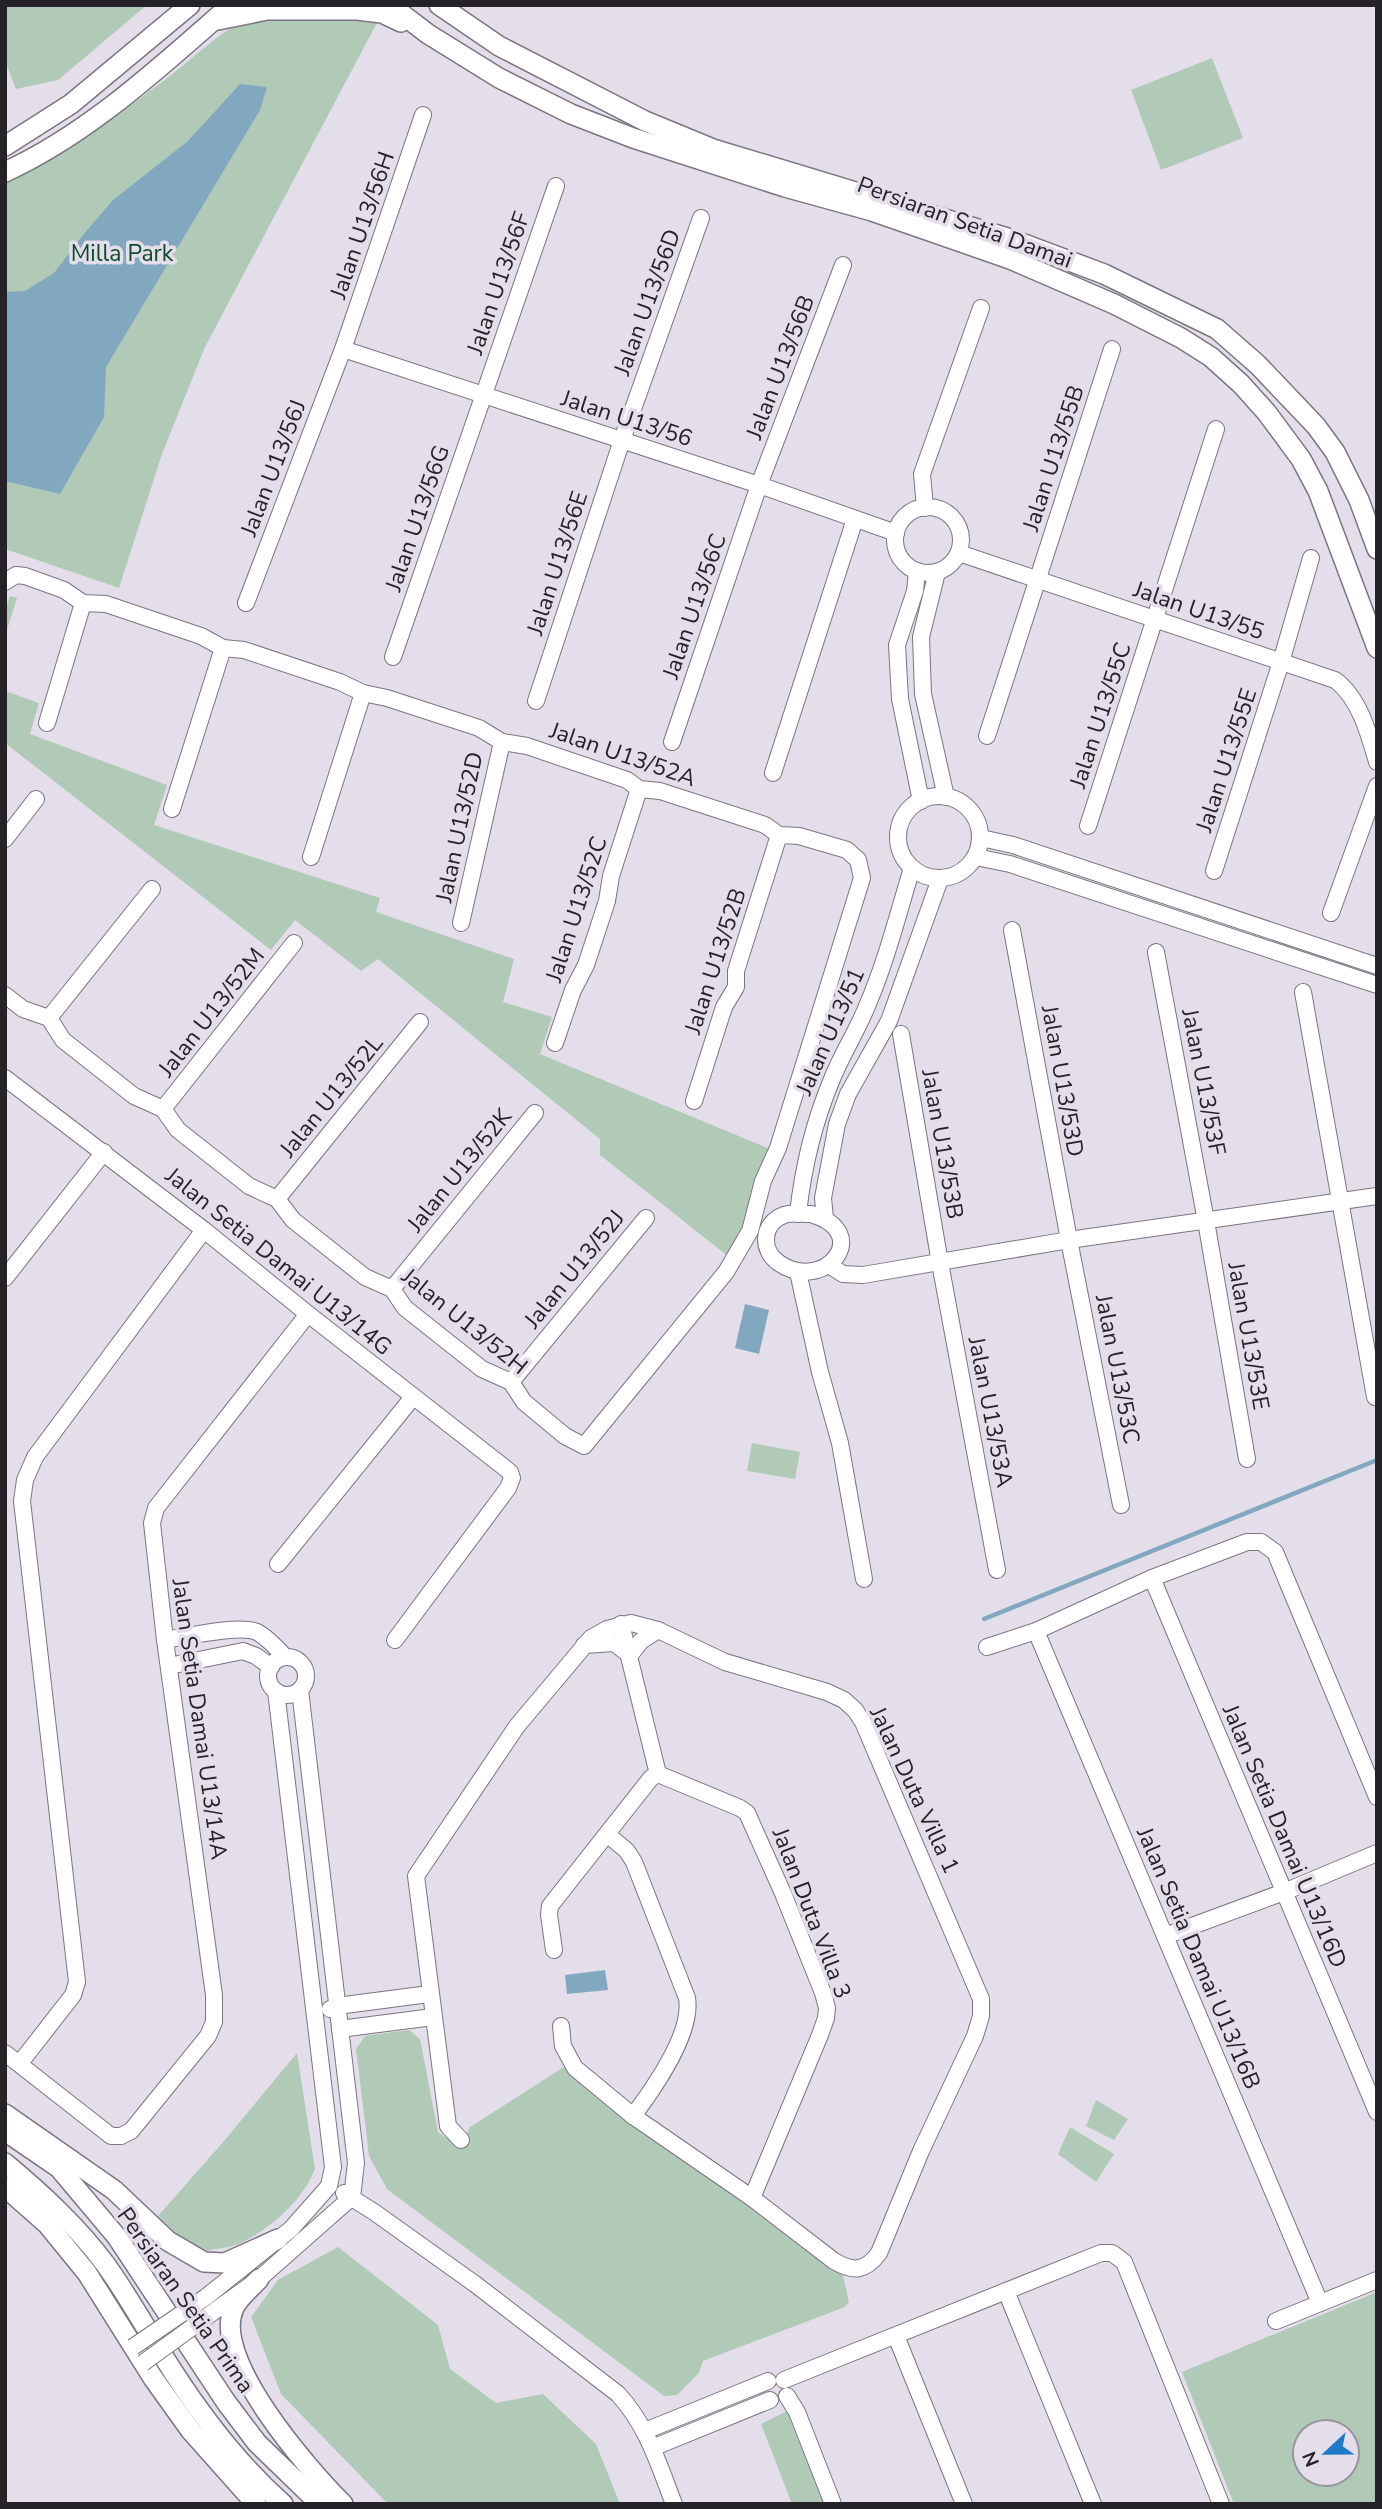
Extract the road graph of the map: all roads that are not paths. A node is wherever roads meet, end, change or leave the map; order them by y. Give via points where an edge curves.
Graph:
1 (190, 5) edge
2 (231, 5) edge
3 (390, 5) edge
4 (439, 5) edge
5 (451, 5) edge
6 (213, 22) junction
7 (474, 30) junction
8 (428, 34) junction
9 (423, 115) dead end
10 (5, 146) edge
11 (5, 172) edge
12 (556, 186) dead end
13 (701, 219) dead end
14 (843, 265) dead end
15 (981, 308) dead end
16 (343, 349) junction
17 (1112, 349) dead end
18 (484, 395) junction
19 (1216, 429) dead end
20 (622, 440) junction
21 (760, 485) junction
22 (925, 508) junction
23 (855, 519) junction
24 (896, 533) junction
25 (1377, 549) edge
26 (959, 553) junction
27 (1311, 558) dead end
28 (917, 571) junction
29 (937, 572) junction
30 (5, 582) edge
31 (1038, 582) junction
32 (83, 603) junction
33 (246, 603) dead end
34 (1155, 618) junction
35 (223, 648) junction
36 (1377, 648) edge
37 (393, 657) dead end
38 (1281, 662) junction
39 (363, 693) junction
40 (536, 701) dead end
41 (47, 723) dead end
42 (987, 736) dead end
43 (502, 742) junction
44 (672, 742) dead end
45 (1377, 762) edge
46 (773, 773) dead end
47 (1377, 786) edge
48 (639, 789) junction
49 (946, 797) junction
50 (37, 799) dead end
51 (920, 800) junction
52 (172, 809) dead end
53 (1088, 826) dead end
54 (779, 835) junction
55 (981, 838) junction
56 (5, 839) edge
57 (311, 856) dead end
58 (976, 857) junction
59 (912, 868) junction
60 (1214, 871) dead end
61 (940, 879) junction
62 (152, 889) dead end
63 (1331, 913) dead end
64 (461, 923) dead end
65 (1013, 930) dead end
66 (294, 943) dead end
67 (1156, 952) dead end
68 (1377, 966) edge
69 (1377, 985) edge
70 (1303, 992) dead end
71 (5, 995) edge
72 (49, 1018) junction
73 (420, 1021) dead end
74 (901, 1034) dead end
75 (555, 1043) dead end
76 (5, 1078) edge
77 (694, 1101) dead end
78 (163, 1109) junction
79 (535, 1113) dead end
80 (104, 1152) junction
81 (1377, 1196) edge
82 (277, 1199) junction
83 (1339, 1201) junction
84 (798, 1213) junction
85 (646, 1218) dead end
86 (825, 1218) junction
87 (1206, 1221) junction
88 (204, 1230) junction
89 (758, 1234) junction
90 (1069, 1241) junction
91 (832, 1263) junction
92 (940, 1263) junction
93 (798, 1272) junction
94 (5, 1278) edge
95 (392, 1289) junction
96 (308, 1314) junction
97 (511, 1382) junction
98 (413, 1397) junction
99 (1375, 1397) dead end
100 (1247, 1459) dead end
101 (1121, 1505) dead end
102 (278, 1564) dead end
103 (997, 1570) dead end
104 (1152, 1578) junction
105 (864, 1579) dead end
106 (621, 1624) junction
107 (657, 1630) junction
108 (1036, 1630) junction
109 (165, 1640) junction
110 (395, 1640) dead end
111 (584, 1645) junction
112 (987, 1647) dead end
113 (630, 1655) junction
114 (285, 1657) junction
115 (169, 1666) junction
116 (271, 1667) junction
117 (300, 1690) junction
118 (276, 1691) junction
119 (307, 1751) junction
120 (283, 1752) junction
121 (657, 1774) junction
122 (1377, 1797) edge
123 (607, 1834) junction
124 (1377, 1853) edge
125 (1284, 1892) junction
126 (1165, 1936) junction
127 (554, 1950) dead end
128 (429, 1994) junction
129 (337, 2006) junction
130 (315, 2016) junction
131 (433, 2017) junction
132 (561, 2026) dead end
133 (340, 2029) junction
134 (5, 2053) edge
135 (20, 2063) junction
136 (1377, 2112) edge
137 (5, 2114) edge
138 (633, 2116) junction
139 (5, 2131) edge
140 (461, 2140) dead end
141 (5, 2163) edge
142 (329, 2186) junction
143 (5, 2187) edge
144 (352, 2197) junction
145 (752, 2198) junction
146 (278, 2239) junction
147 (259, 2279) junction
148 (1377, 2280) edge
149 (1006, 2291) junction
150 (1320, 2303) junction
151 (1276, 2321) dead end
152 (896, 2336) junction
153 (138, 2355) junction
154 (780, 2386) junction
155 (635, 2413) junction
156 (671, 2420) junction
157 (645, 2431) junction
158 (681, 2436) junction
159 (652, 2448) junction
160 (663, 2474) junction
161 (256, 2504) edge
162 (283, 2504) edge
163 (320, 2504) edge
164 (343, 2504) edge
165 (674, 2504) edge
166 (833, 2504) edge
167 (964, 2504) edge
168 (1093, 2504) edge
169 (1222, 2504) edge

1 - 10 street via 71,104
2 - 6 street
3 - 8 street, Persiaran Setia Damai
4 - 7 street, Persiaran Setia Damai
5 - 7 street
6 - 8 street via 267,10 357,10 382,13
6 - 11 street via 84,126
7 - 25 street, Persiaran Setia Damai via 645,121 713,149 1011,239 1104,274 1217,329 1258,365 1335,452
8 - 36 street, Persiaran Setia Damai via 499,78 571,114 632,138 1010,259 1114,304 1211,357 1267,412 1301,459 1318,491
9 - 16 street, Jalan U13/56H
12 - 18 street, Jalan U13/56F
13 - 20 street, Jalan U13/56D
14 - 21 street, Jalan U13/56B
15 - 22 street via 922,474
16 - 18 street, Jalan U13/56
16 - 33 street, Jalan U13/56J
17 - 31 street, Jalan U13/55B
18 - 20 street, Jalan U13/56
18 - 37 street, Jalan U13/56G
19 - 34 street, Jalan U13/55C
20 - 21 street, Jalan U13/56
20 - 40 street, Jalan U13/56E
21 - 23 street, Jalan U13/56
21 - 44 street, Jalan U13/56C
22 - 24 street via 906,516
22 - 26 street via 936,508 955,521 960,531
23 - 24 street, Jalan U13/56
23 - 46 street
24 - 28 street via 897,552
26 - 29 street via 954,562
26 - 31 street, Jalan U13/55
27 - 38 street, Jalan U13/55E
28 - 29 street
28 - 51 street via 897,645 900,699
29 - 49 street via 921,637 923,694
30 - 32 street, Jalan U13/52A via 16,575 25,576 64,590
31 - 34 street, Jalan U13/55
31 - 42 street, Jalan U13/55B
32 - 35 street, Jalan U13/52A via 106,604
32 - 41 street
34 - 38 street, Jalan U13/55
34 - 53 street, Jalan U13/55C
35 - 39 street, Jalan U13/52A via 244,650
35 - 52 street
38 - 45 street, Jalan U13/55 via 1335,680 1347,689
38 - 60 street, Jalan U13/55E
39 - 43 street, Jalan U13/52A via 479,728
39 - 57 street
43 - 48 street, Jalan U13/52A via 627,780
43 - 64 street, Jalan U13/52D
47 - 63 street
48 - 54 street, Jalan U13/52A via 660,791 765,825
48 - 75 street, Jalan U13/52C via 586,965
49 - 51 street
49 - 55 street via 971,811
50 - 56 street
51 - 59 street via 904,816 898,838
54 - 77 street, Jalan U13/52B via 736,971 736,987 724,1007
54 - 89 street, Jalan U13/52A via 846,850 858,860 862,878 778,1148 763,1181
55 - 58 street
55 - 68 street
58 - 61 street via 954,876
58 - 69 street via 1010,864
59 - 61 street
59 - 84 street, Jalan U13/51 via 880,972 818,1114
61 - 86 street, Jalan U13/51 via 889,1021 848,1094 837,1124 823,1198
62 - 72 street
65 - 90 street, Jalan U13/53D
66 - 78 street, Jalan U13/52M
67 - 87 street, Jalan U13/53F
70 - 83 street
71 - 72 street, Jalan U13/52H via 23,1009
72 - 78 street, Jalan U13/52H via 63,1040 134,1096
73 - 82 street, Jalan U13/52L
74 - 92 street, Jalan U13/53B
76 - 80 street, Jalan Setia Damai U13/14G
78 - 82 street, Jalan U13/52H via 178,1130 249,1186
79 - 95 street, Jalan U13/52K
80 - 88 street, Jalan Setia Damai U13/14G
80 - 94 street
81 - 83 street
82 - 95 street, Jalan U13/52H via 293,1220 365,1277
83 - 87 street
83 - 99 street
84 - 86 street
84 - 89 street via 784,1215
85 - 97 street, Jalan U13/52J
86 - 91 street via 836,1227 841,1241 841,1252
87 - 90 street
87 - 100 street, Jalan U13/53E
88 - 96 street, Jalan Setia Damai U13/14G
88 - 135 street via 35,1457 25,1480 22,1501 77,1982 73,1995
89 - 93 street via 774,1260
89 - 97 street, Jalan U13/52H via 584,1446 524,1402
90 - 92 street
90 - 101 street, Jalan U13/53C
91 - 92 street via 843,1275
91 - 93 street
92 - 103 street, Jalan U13/53A
93 - 105 street via 840,1443
95 - 97 street, Jalan U13/52H via 405,1308 482,1369
96 - 98 street, Jalan Setia Damai U13/14G
96 - 109 street, Jalan Setia Damai U13/14A via 156,1508 152,1523
98 - 102 street
98 - 110 street, Jalan Setia Damai U13/14G via 505,1467 512,1478
104 - 108 street
104 - 122 street via 1247,1542 1261,1542 1275,1552
104 - 125 street, Jalan Setia Damai U13/16D
106 - 107 street, Jalan Duta Villa 1
106 - 111 street via 597,1633
106 - 113 street
107 - 113 street
107 - 145 street, Jalan Duta Villa 1 via 724,1662 827,1692 855,1710 981,1999 975,2036 879,2253 865,2268 848,2269 834,2261
108 - 112 street
108 - 126 street, Jalan Setia Damai U13/16B
109 - 114 street via 254,1630
109 - 115 street, Jalan Setia Damai U13/14A
111 - 113 street via 614,1643
111 - 128 street via 517,1726 416,1876
113 - 121 street
114 - 116 street
114 - 117 street via 304,1668 306,1679
115 - 116 street via 243,1651
115 - 135 street, Jalan Setia Damai U13/14A via 214,2022 208,2036 131,2131 121,2136 111,2136
116 - 118 street via 269,1680
117 - 118 street via 286,1695
117 - 119 street
118 - 120 street
119 - 120 street via 300,1745 288,1746
119 - 129 street
120 - 130 street
121 - 123 street
121 - 145 street, Jalan Duta Villa 3 via 747,1813 827,2008 827,2018
123 - 127 street via 550,1906
123 - 138 street via 634,1862 689,2010 666,2068
124 - 125 street
125 - 126 street
125 - 136 street, Jalan Setia Damai U13/16D
126 - 150 street, Jalan Setia Damai U13/16B
128 - 129 street
128 - 131 street
129 - 130 street
129 - 133 street
130 - 142 street via 333,2167
131 - 133 street
131 - 140 street via 448,2126
132 - 138 street via 563,2046 575,2068
133 - 144 street via 356,2163
134 - 135 street
137 - 146 street via 114,2190 167,2241 204,2262 225,2263
138 - 145 street
139 - 163 street, Persiaran Setia Prima via 59,2168 117,2237 257,2443
141 - 162 street, Persiaran Setia Prima via 83,2237 227,2447
142 - 144 street
142 - 146 street
143 - 153 street via 47,2224 87,2273
144 - 147 street
144 - 155 street via 558,2347
146 - 153 street, bridge
147 - 153 street, bridge
147 - 164 street via 233,2308 236,2357 274,2422
148 - 150 street
149 - 152 street
149 - 168 street
149 - 169 street via 1101,2253 1112,2253 1124,2262
150 - 151 street
152 - 154 street
152 - 167 street
153 - 161 street via 191,2431
154 - 156 street
154 - 158 street via 777,2402 770,2400
154 - 166 street via 797,2412
155 - 156 street
155 - 157 street
156 - 157 street
157 - 159 street
158 - 159 street
158 - 160 street
159 - 160 street
160 - 165 street

